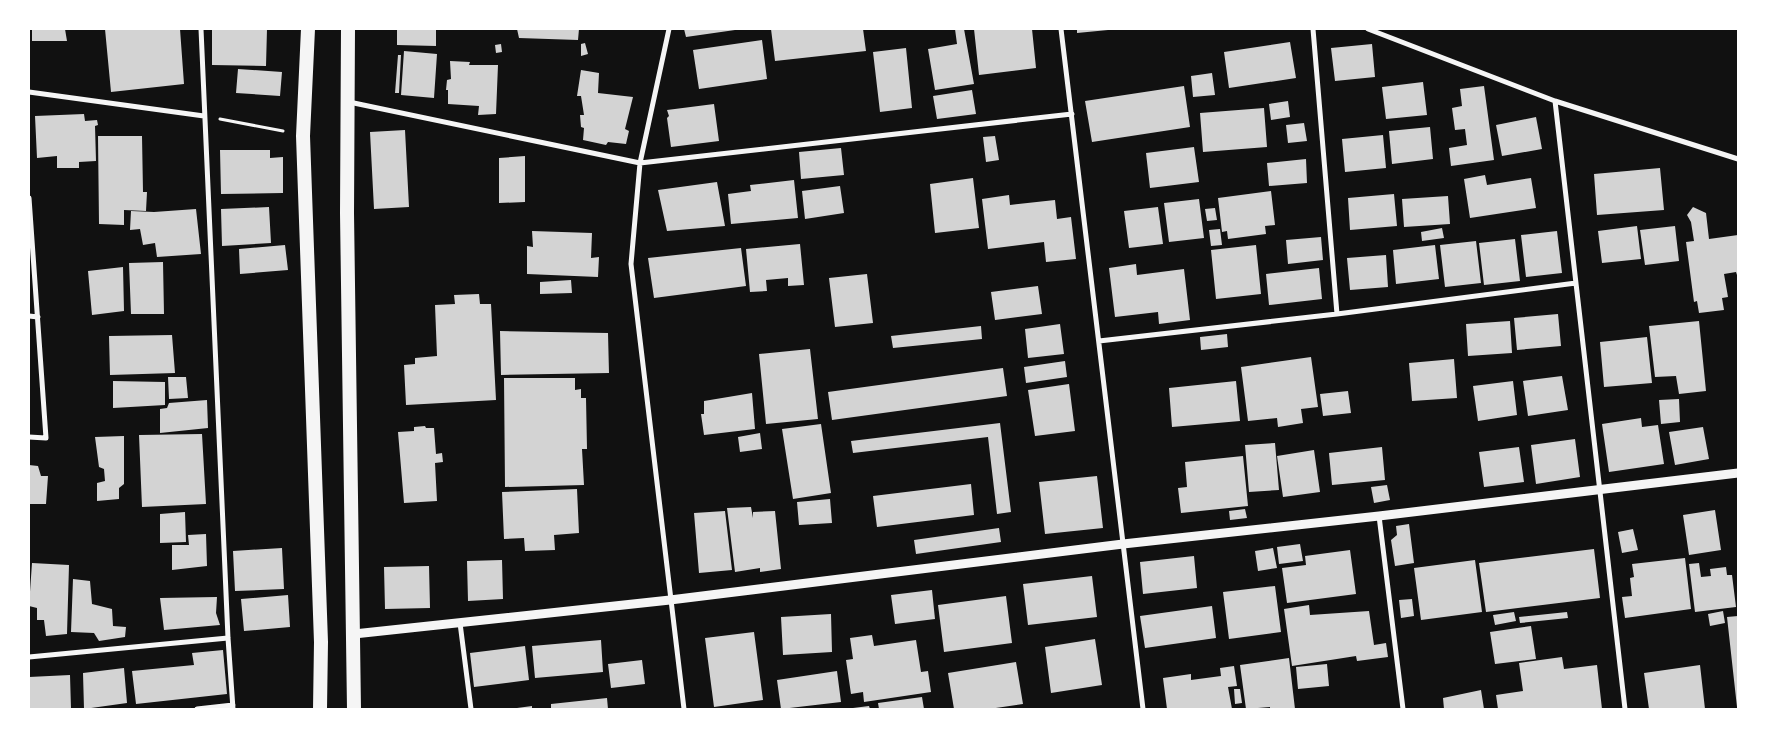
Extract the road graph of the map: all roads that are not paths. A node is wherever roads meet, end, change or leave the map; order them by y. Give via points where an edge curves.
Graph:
1 (201, 29) edge
2 (308, 29) edge
3 (348, 29) edge
4 (669, 29) edge
5 (1061, 29) edge
6 (1313, 29) edge
7 (1368, 29) edge
8 (29, 92) edge
9 (1555, 101) junction
10 (346, 102) junction
11 (1072, 114) junction
12 (204, 116) junction
13 (1738, 159) edge
14 (640, 163) junction
15 (29, 198) edge
16 (1576, 283) junction
17 (1337, 314) junction
18 (29, 316) edge
19 (38, 317) junction
20 (1099, 341) junction
21 (29, 437) edge
22 (1738, 473) edge
23 (1600, 489) junction
24 (1379, 516) junction
25 (1123, 544) junction
26 (670, 600) junction
27 (460, 624) junction
28 (354, 634) junction
29 (228, 638) junction
30 (29, 657) edge
31 (233, 707) edge
32 (197, 709) edge
33 (320, 709) edge
34 (354, 709) edge
35 (471, 709) edge
36 (684, 709) edge
37 (1142, 709) edge
38 (1403, 709) edge
39 (1625, 709) edge

1 - 12 street
2 - 33 highway via 303,136 321,632
3 - 10 highway
4 - 14 street
5 - 11 street
6 - 17 street
7 - 9 street
8 - 12 street
9 - 13 street
9 - 16 street
10 - 14 street
10 - 28 highway
11 - 14 street
11 - 20 street
12 - 29 street
14 - 26 street via 632,264
15 - 19 street
16 - 17 street
16 - 23 street
17 - 20 street
18 - 19 street
19 - 21 street via 46,438
20 - 25 street
22 - 23 street
23 - 24 street
23 - 39 street
24 - 25 street
24 - 38 street
25 - 26 street
25 - 37 street
26 - 27 street
26 - 36 street
27 - 28 street
27 - 35 street
28 - 34 highway
29 - 30 street
29 - 31 street
31 - 32 street

